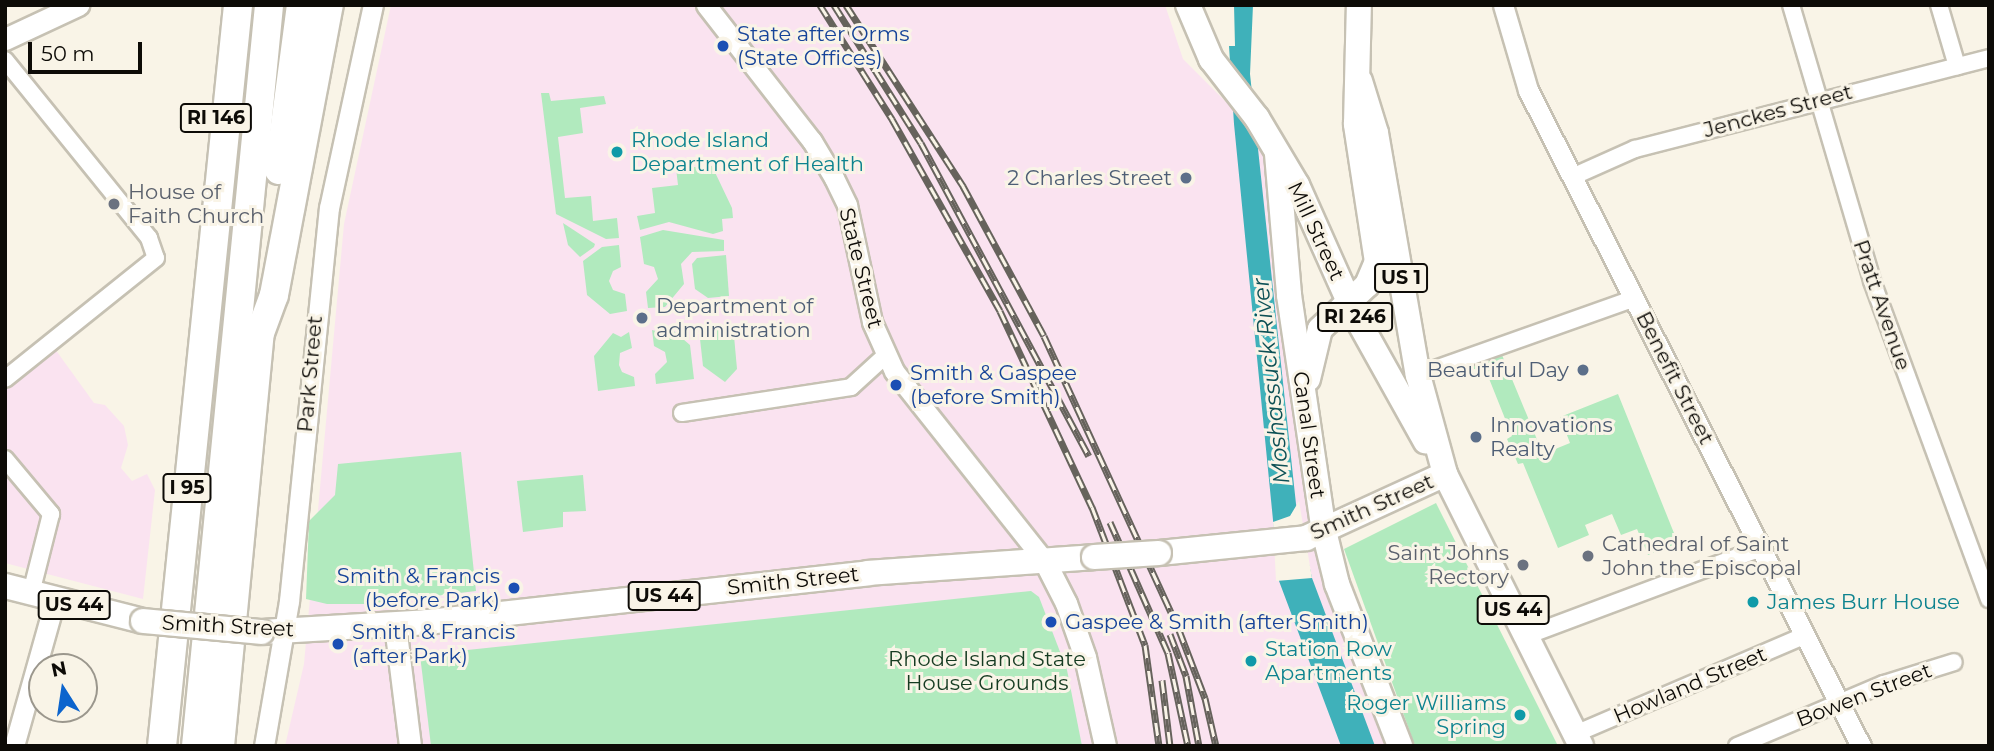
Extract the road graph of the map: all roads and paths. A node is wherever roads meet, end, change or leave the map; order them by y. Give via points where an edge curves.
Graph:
1 (78, 5) edge
2 (219, 5) edge
3 (238, 5) edge
4 (270, 5) edge
5 (373, 5) edge
6 (706, 5) edge
7 (1188, 5) edge
8 (1359, 5) edge
9 (1503, 5) edge
10 (1791, 5) edge
11 (1939, 5) edge
12 (322, 6) edge
13 (5, 39) edge
14 (1989, 58) edge
15 (5, 60) edge
16 (1957, 66) junction
17 (1360, 81) junction
18 (1816, 100) junction
19 (1277, 154) junction
20 (1572, 177) junction
21 (213, 230) junction
22 (1635, 298) junction
23 (1348, 302) junction
24 (885, 356) junction
25 (1418, 375) junction
26 (5, 379) edge
27 (682, 413) dead end
28 (1306, 425) junction
29 (5, 459) edge
30 (1445, 474) junction
31 (1315, 534) junction
32 (1761, 548) junction
33 (1044, 560) junction
34 (5, 586) edge
35 (31, 593) junction
36 (1989, 599) edge
37 (55, 600) junction
38 (394, 625) junction
39 (272, 632) junction
40 (1526, 636) junction
41 (1804, 636) junction
42 (1954, 662) dead end
43 (1840, 702) junction
44 (1578, 740) edge
45 (14, 746) edge
46 (162, 746) edge
47 (197, 746) edge
48 (220, 746) edge
49 (264, 746) edge
50 (410, 746) edge
51 (1104, 746) edge
52 (1400, 746) edge
53 (1737, 746) edge
54 (1861, 746) edge

1 - 13 main road
2 - 21 highway, RI 146
3 - 21 highway, I 95
4 - 47 highway, I 95
5 - 39 street, Park Street via 329,208
6 - 24 street, State Street via 811,141 834,178 847,205 863,289
7 - 19 main road, Mill Street / RI 246 via 1202,44
8 - 17 main road, US 1
9 - 20 street, Benefit Street via 1528,90
10 - 18 street, Pratt Avenue
11 - 16 street
12 - 48 highway via 274,295 260,333
14 - 16 street, Jenckes Street
15 - 26 street via 156,248 153,262
16 - 18 street, Jenckes Street
17 - 23 main road, US 1 via 1356,124 1377,258 1370,282
17 - 25 main road, US 1 via 1376,133
18 - 20 street, Jenckes Street via 1635,149
18 - 36 street, Pratt Avenue via 1872,281
19 - 23 main road, Mill Street / RI 246 via 1301,193
19 - 28 main road, Canal Street / RI 246
20 - 22 street, Benefit Street
21 - 46 highway, I 95
22 - 25 street
22 - 32 street, Benefit Street
23 - 28 main road, US 1 via 1326,320 1316,338
23 - 30 main road, Mill Street / RI 246
24 - 27 street via 851,387
24 - 33 street, State Street
25 - 30 main road, US 1
28 - 31 main road, Canal Street / US 1
29 - 35 street via 51,514
30 - 31 main road, Smith Street
30 - 40 main road, US 44
31 - 33 main road, Smith Street, bridge via 1273,545
31 - 52 main road, Canal Street
32 - 40 street
32 - 41 street, Benefit Street
33 - 38 main road, Smith Street / US 44 via 868,573
33 - 51 main road via 1066,603 1085,657
34 - 35 main road, Smith Street / US 44
35 - 37 main road, Smith Street / US 44
37 - 39 main road, Smith Street / US 44, bridge via 143,621
37 - 45 street
38 - 39 main road, Smith Street / US 44
38 - 50 main road
39 - 49 street, Park Street
40 - 44 main road, US 44
41 - 43 street, Benefit Street
41 - 44 street, Howland Street
42 - 43 street, Bowen Street
43 - 53 street, Bowen Street
43 - 54 street, Benefit Street

